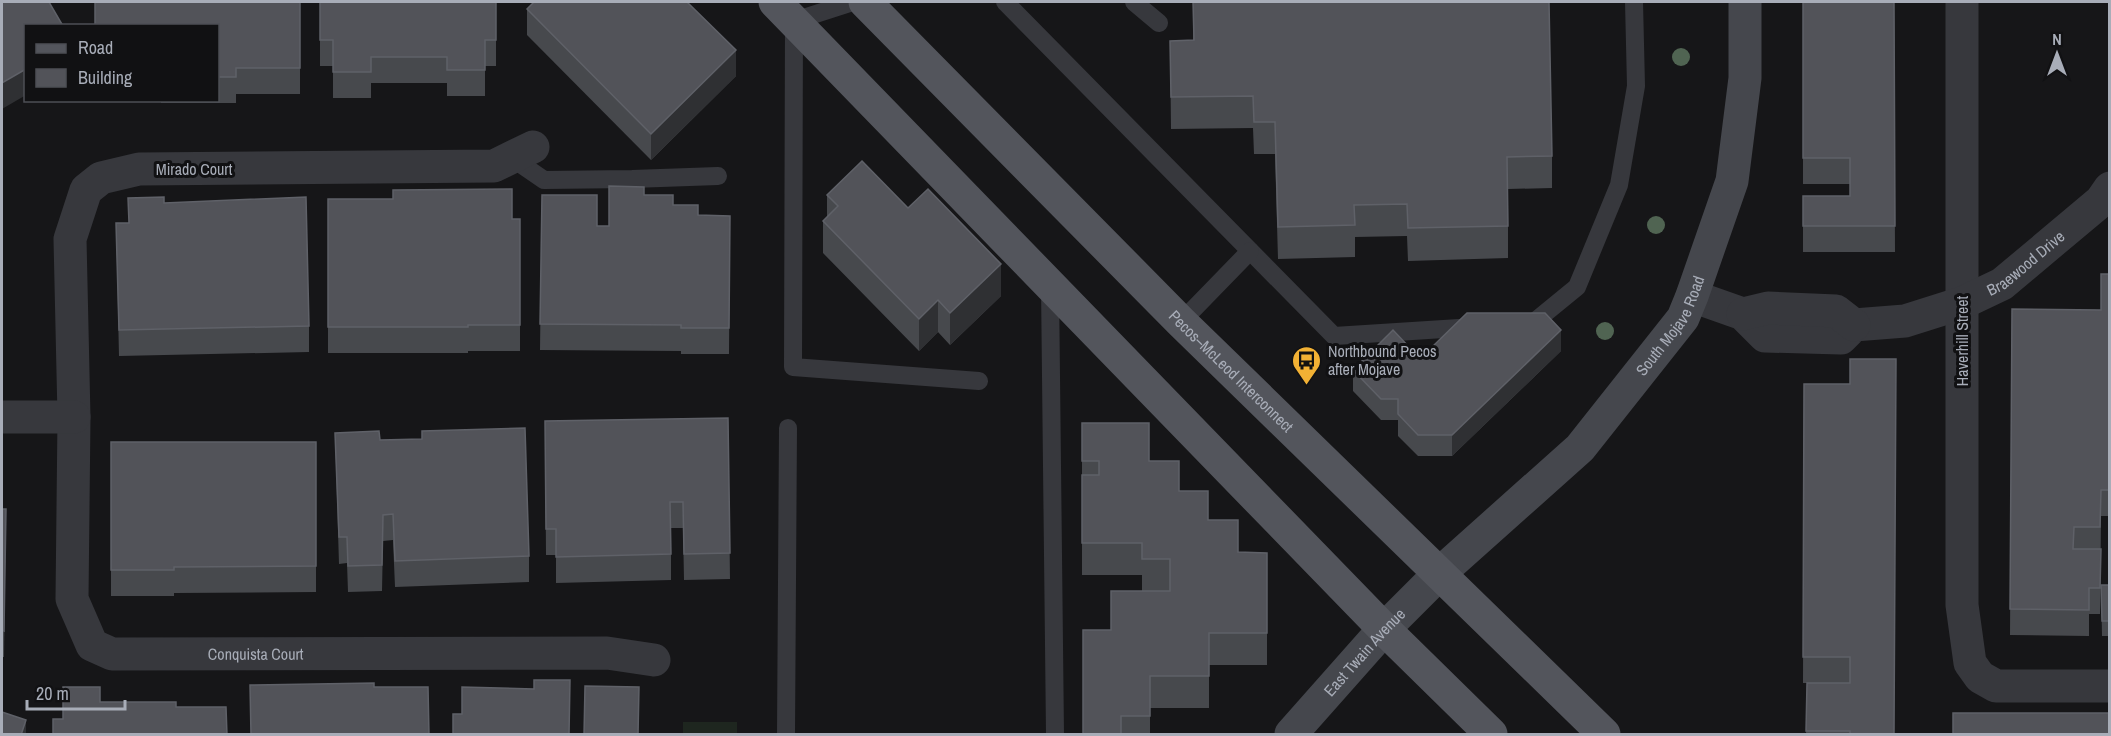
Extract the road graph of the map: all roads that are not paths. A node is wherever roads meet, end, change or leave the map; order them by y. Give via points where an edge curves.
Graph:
1 (853, 2) edge
2 (866, 2) edge
3 (1005, 2) edge
4 (1134, 2) edge
5 (1634, 2) edge
6 (1745, 2) edge
7 (1962, 2) edge
8 (785, 11) edge
9 (1159, 23) dead end
10 (522, 153) joint
11 (718, 176) dead end
12 (2109, 188) edge
13 (1250, 251) junction
14 (1050, 284) junction
15 (1692, 296) junction
16 (1962, 303) junction
17 (1181, 322) junction
18 (979, 381) dead end
19 (2, 417) edge
20 (74, 417) junction
21 (788, 428) dead end
22 (1440, 573) junction
23 (1384, 629) junction
24 (654, 660) dead end
25 (2109, 686) edge
26 (786, 735) edge
27 (1055, 735) edge
28 (1291, 735) edge
29 (1491, 735) edge
30 (1604, 735) edge

1 - 8 lane
2 - 17 main road, Pecos–McLeod Interconnect
3 - 13 lane
4 - 9 lane
5 - 13 lane via 1636,86 1619,185 1577,287 1533,323 1334,336
6 - 15 street, South Mojave Road via 1745,78 1732,181
7 - 16 street, Haverhill Street
8 - 14 main road
8 - 18 lane via 793,367
10 - 11 lane via 544,180
10 - 20 street, Mirado Court via 494,166 140,169 101,178 86,190 70,239
12 - 16 street, Braewood Drive via 2101,201 2002,284
13 - 17 lane
14 - 23 main road
14 - 27 lane
15 - 16 street, Braewood Drive via 1743,314 1765,336 1841,338 1854,325 1905,321
15 - 22 street, South Mojave Road via 1683,318 1580,448
16 - 25 street, Haverhill Street via 1962,605 1970,663 1980,677 1996,686
17 - 22 main road, Pecos–McLeod Interconnect
19 - 20 street
20 - 24 street, Conquista Court via 72,599 92,645 112,654 607,653
21 - 26 lane
22 - 23 street, East Twain Avenue
22 - 30 main road, Pecos–McLeod Interconnect
23 - 28 street, East Twain Avenue
23 - 29 main road

